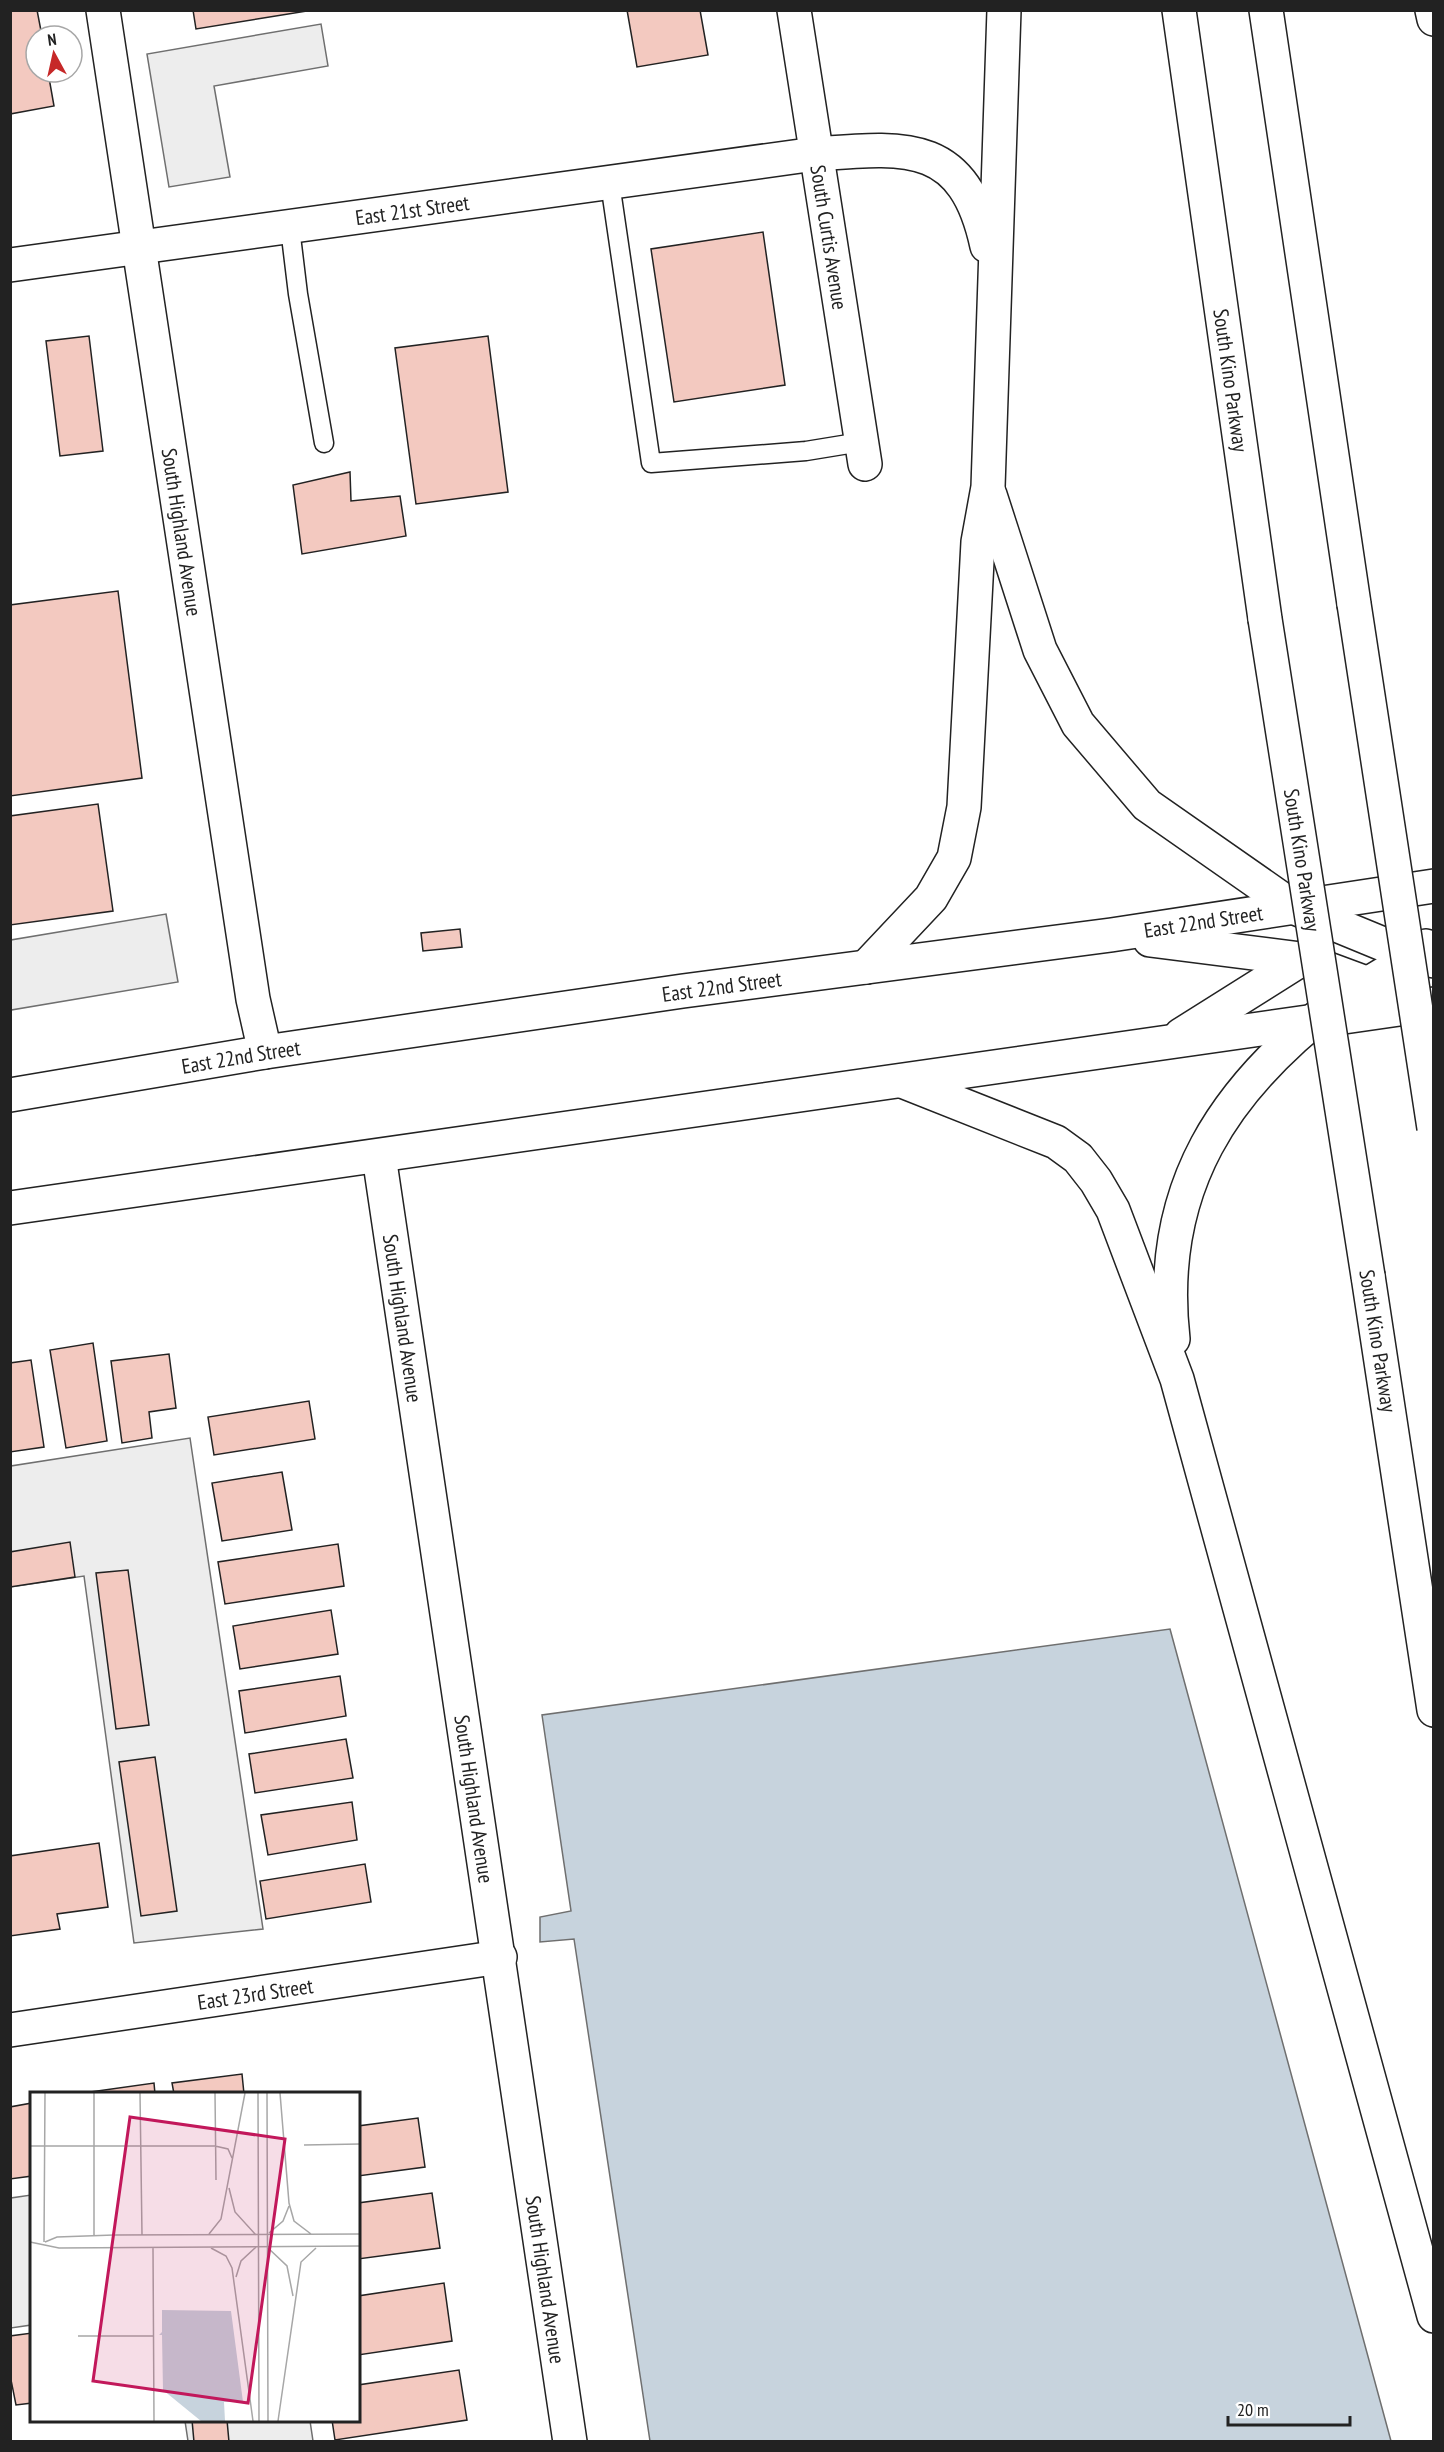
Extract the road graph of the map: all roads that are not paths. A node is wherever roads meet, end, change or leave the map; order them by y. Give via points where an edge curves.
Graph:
1 (103, 10) edge
2 (794, 10) edge
3 (1004, 10) edge
4 (1179, 10) edge
5 (1266, 10) edge
6 (1432, 10) edge
7 (1434, 19) edge
8 (815, 154) junction
9 (610, 183) junction
10 (290, 228) junction
11 (140, 249) junction
12 (10, 265) edge
13 (995, 280) junction
14 (324, 443) dead end
15 (863, 453) joint
16 (988, 487) junction
17 (1434, 865) edge
18 (1434, 886) edge
19 (1398, 892) junction
20 (1293, 907) junction
21 (1351, 930) junction
22 (1111, 935) junction
23 (1426, 952) edge
24 (1301, 959) junction
25 (866, 966) junction
26 (1368, 984) junction
27 (1429, 1007) edge
28 (1314, 1021) junction
29 (1169, 1042) junction
30 (265, 1052) junction
31 (899, 1080) junction
32 (10, 1095) edge
33 (1434, 1128) edge
34 (380, 1156) junction
35 (10, 1208) edge
36 (1177, 1379) junction
37 (1434, 1710) edge
38 (500, 1957) junction
39 (10, 2030) edge
40 (1434, 2316) edge
41 (570, 2442) edge

1 - 11 main road, South Highland Avenue
2 - 8 main road, South Curtis Avenue
3 - 13 main road
4 - 37 main road, South Kino Parkway, bridge via 1265,619
5 - 33 main road, bridge
6 - 7 main road
8 - 9 main road, East 21st Street
8 - 13 main road, East 21st Street via 904,150 933,160 954,175 969,194 980,216
8 - 15 main road, South Curtis Avenue
9 - 10 main road, East 21st Street
9 - 15 lane via 651,463 806,451
10 - 11 main road, East 21st Street
10 - 14 lane
11 - 12 main road, East 21st Street
11 - 30 main road, South Highland Avenue
13 - 16 main road
16 - 20 main road via 1040,650 1078,724 1148,805
16 - 25 main road via 978,542 963,807 954,858 931,898
17 - 19 main road
18 - 19 main road, East 22nd Street
19 - 20 main road, East 22nd Street
19 - 21 main road
20 - 21 main road
20 - 22 main road, East 22nd Street
21 - 23 main road
21 - 24 main road
22 - 24 main road
22 - 25 main road, East 22nd Street
23 - 26 main road
24 - 26 main road
24 - 29 main road
25 - 30 main road, East 22nd Street
26 - 27 main road
26 - 28 main road via 1343,997
27 - 28 main road
28 - 29 main road
28 - 36 main road via 1274,1056 1215,1130 1196,1165 1174,1233 1170,1263 1170,1314
29 - 31 main road
30 - 32 main road, East 22nd Street
31 - 34 main road
31 - 36 main road via 1056,1142 1077,1158 1113,1210
34 - 35 main road
34 - 38 main road, South Highland Avenue
36 - 40 main road
38 - 39 main road, East 23rd Street
38 - 41 main road, South Highland Avenue

